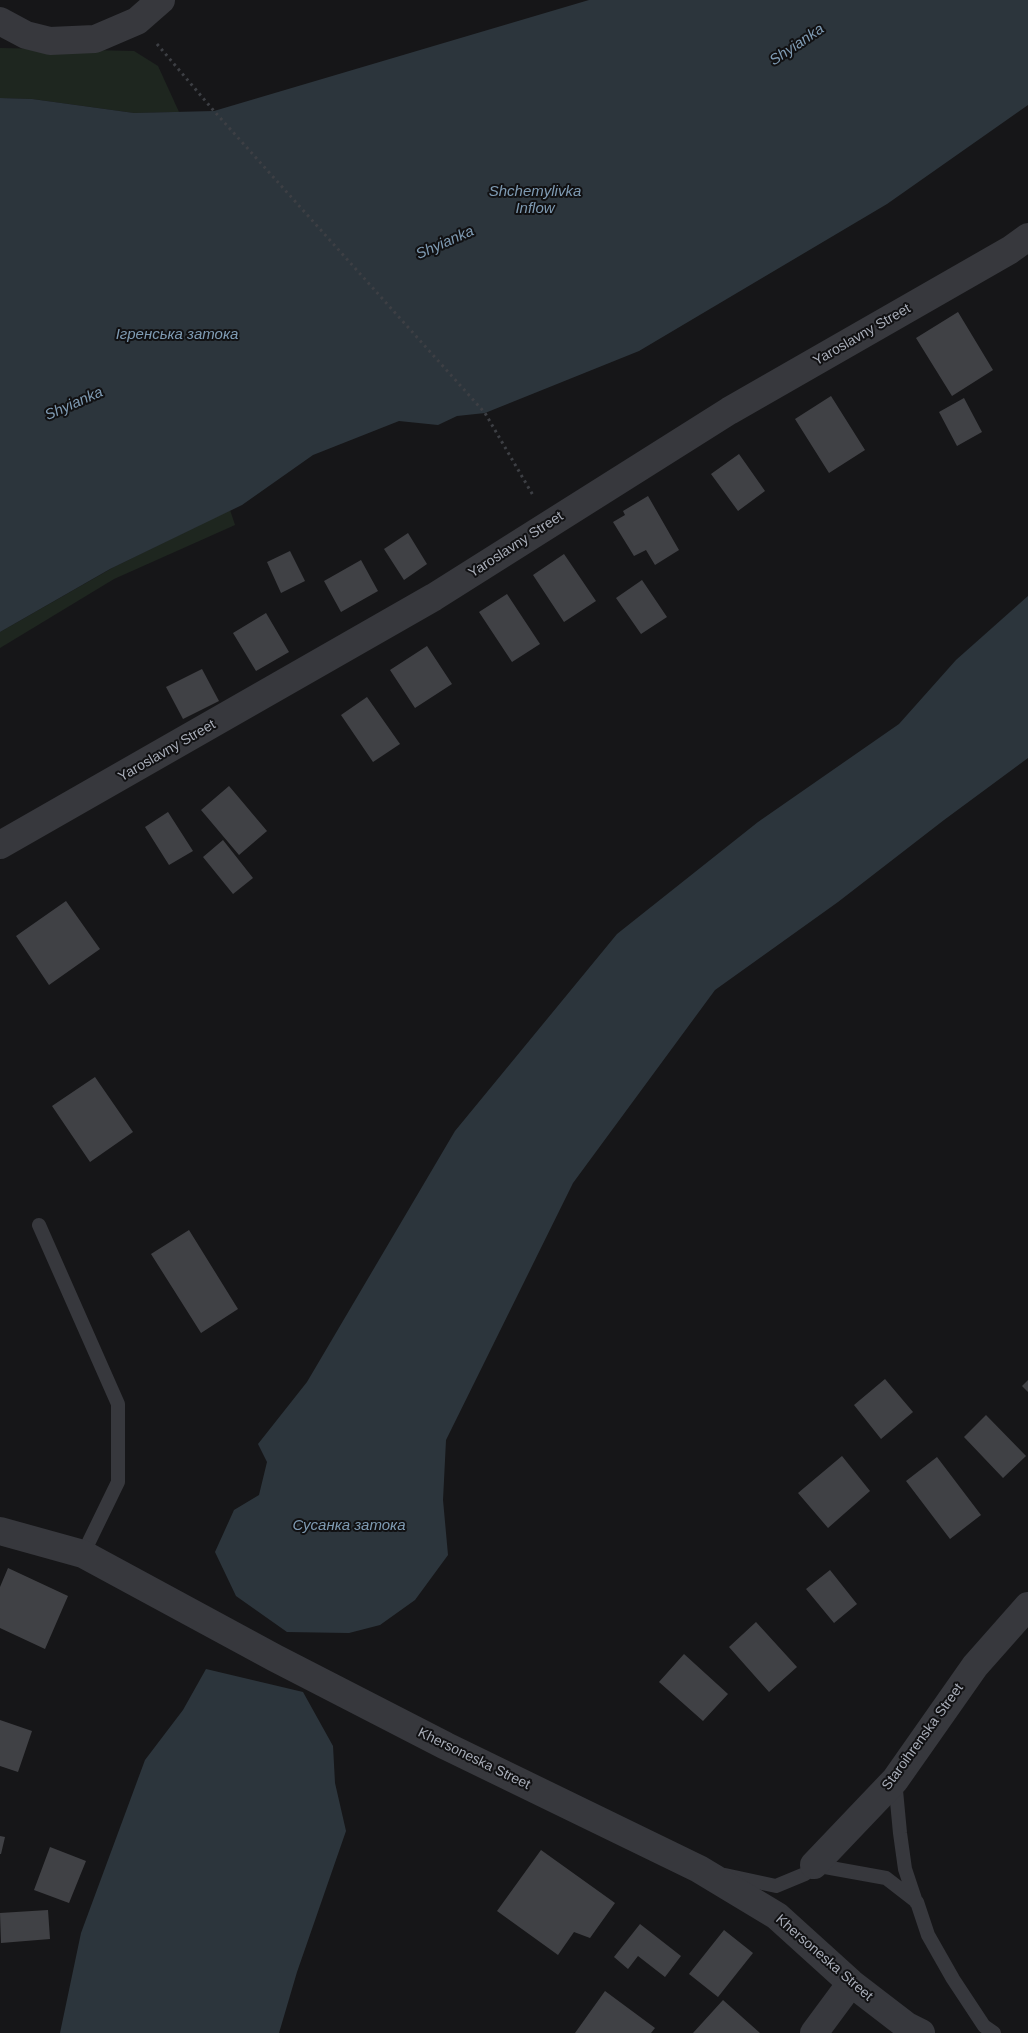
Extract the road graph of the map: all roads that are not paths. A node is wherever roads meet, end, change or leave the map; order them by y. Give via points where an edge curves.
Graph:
1 (161, 0) edge
2 (0, 21) edge
3 (1028, 238) edge
4 (0, 845) edge
5 (39, 1225) dead end
6 (0, 1531) edge
7 (83, 1554) junction
8 (1028, 1606) edge
9 (895, 1780) junction
10 (814, 1865) junction
11 (699, 1870) junction
12 (916, 1902) junction
13 (851, 1983) junction
14 (814, 2033) edge
15 (921, 2033) edge
16 (994, 2033) edge

1 - 2 street via 137,21 95,39 50,42 26,35
3 - 4 street, Yaroslavny Street via 729,411 434,597
5 - 7 lane via 118,1404 118,1482
6 - 7 street, Khersoneska Street
7 - 11 street, Khersoneska Street via 446,1746
8 - 9 street, Staroihrenska Street via 974,1666
9 - 10 street, Staroihrenska Street
9 - 12 lane via 905,1869
10 - 11 lane via 805,1874 776,1886
10 - 12 lane via 886,1878
11 - 13 street, Khersoneska Street via 777,1916
12 - 16 lane via 928,1935 953,1979 984,2026
13 - 14 street
13 - 15 street, Khersoneska Street

